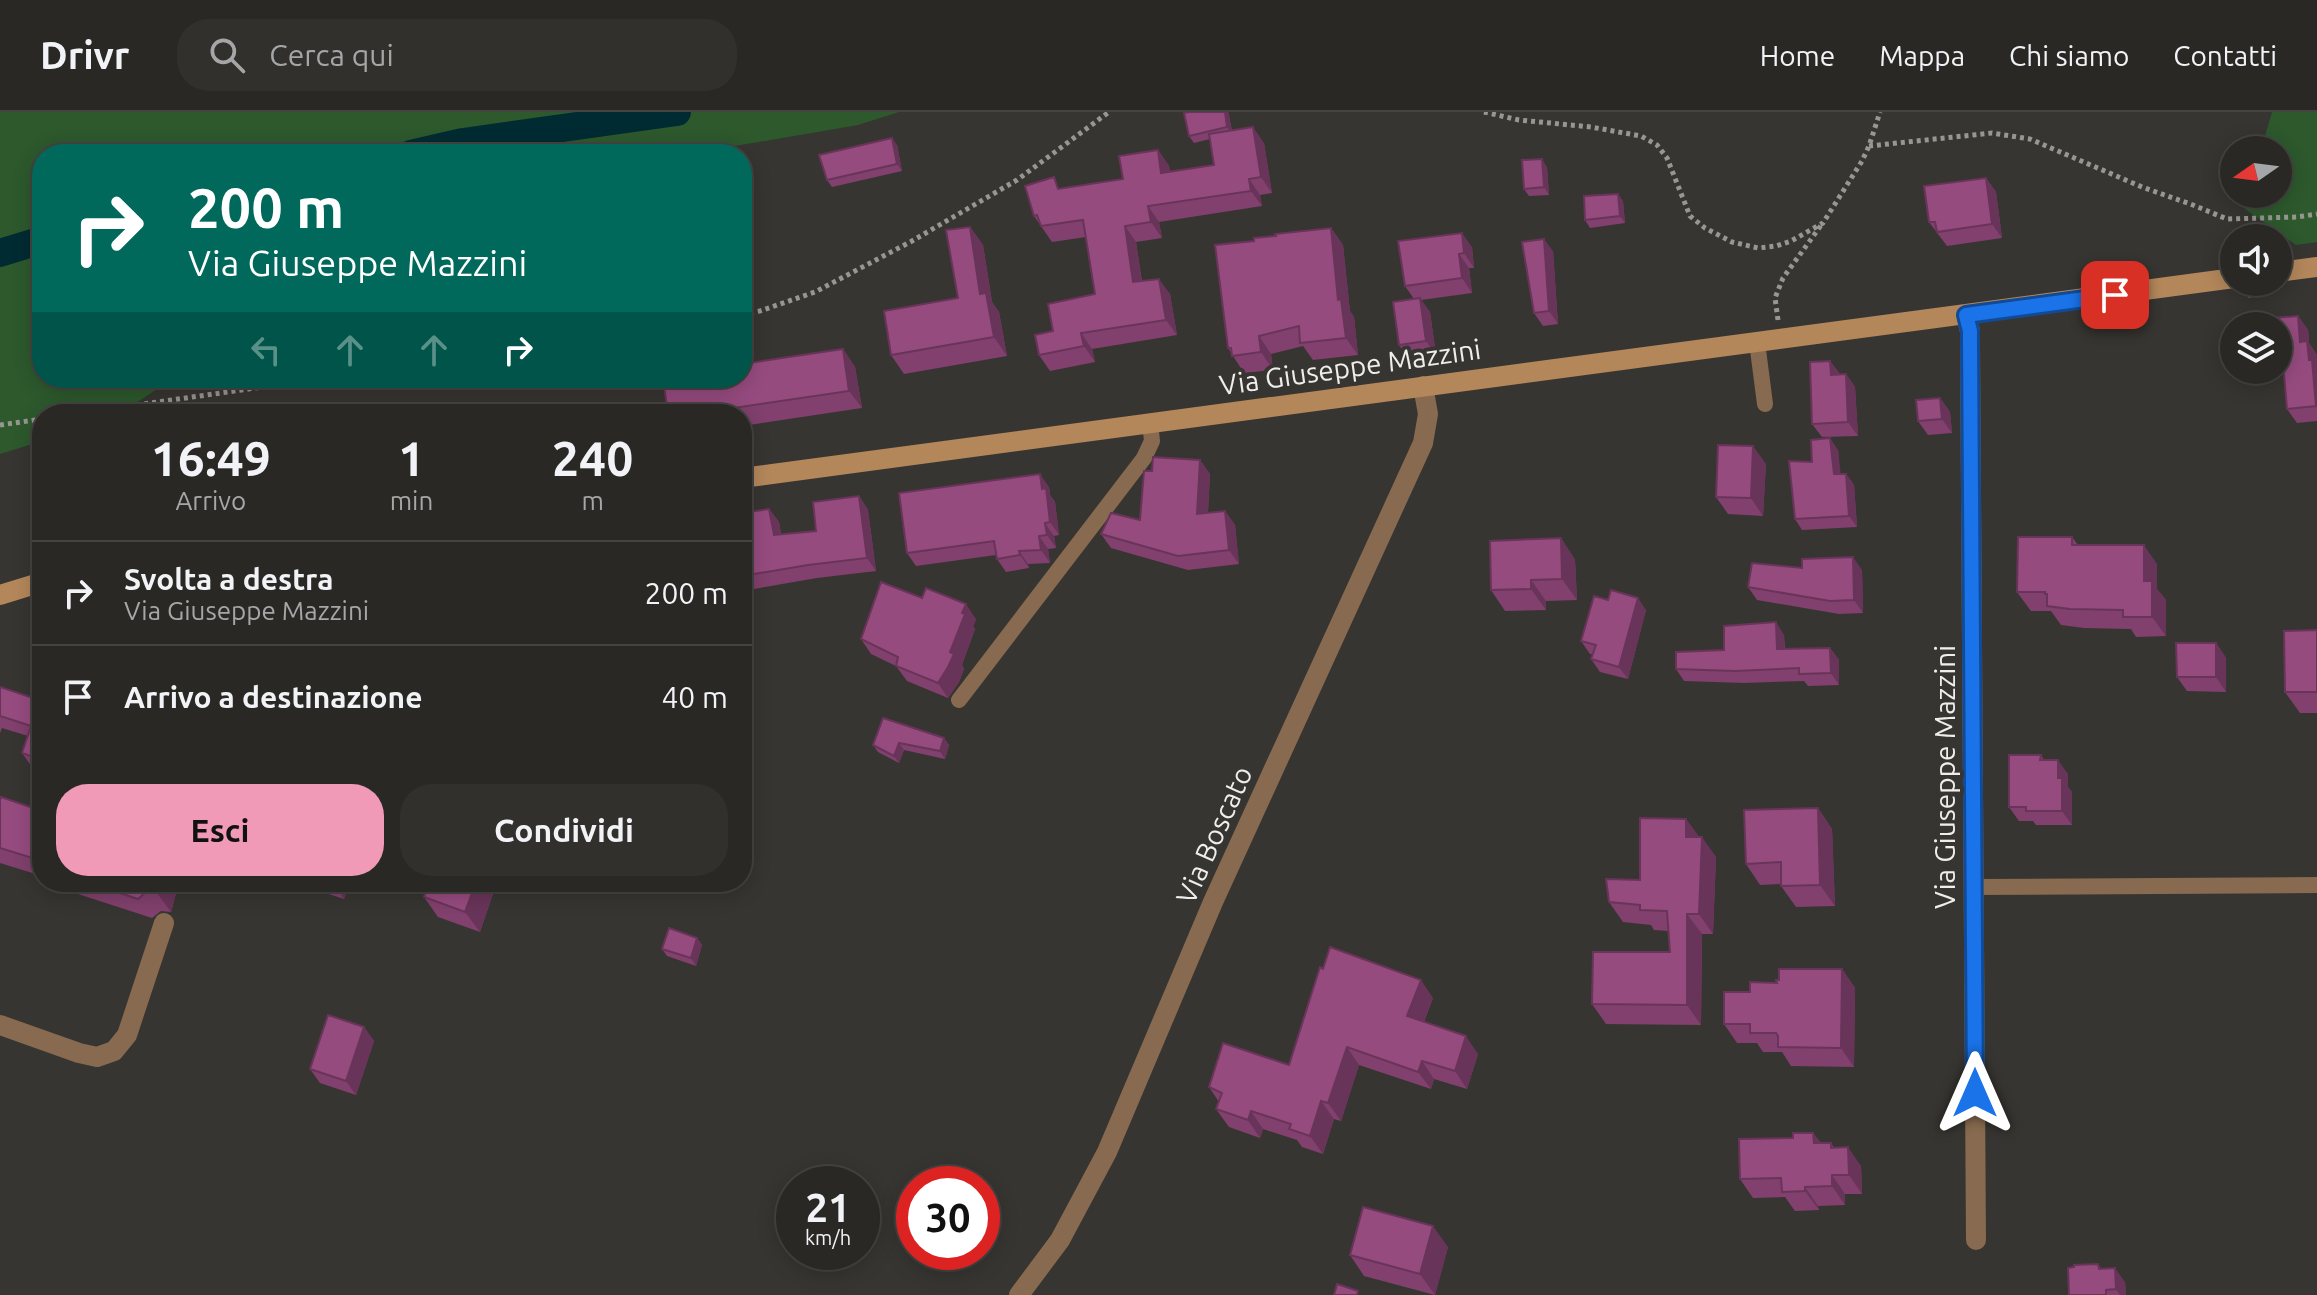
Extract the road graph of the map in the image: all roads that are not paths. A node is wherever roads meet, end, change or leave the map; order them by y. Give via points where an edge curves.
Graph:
1 (2317, 267) edge
2 (2292, 270) edge
3 (2220, 280) edge
4 (1966, 315) junction
5 (1757, 342) junction
6 (1423, 386) junction
7 (1765, 404) dead end
8 (1150, 422) junction
9 (752, 477) edge
10 (32, 585) edge
11 (0, 595) edge
12 (959, 700) dead end
13 (2317, 885) edge
14 (1974, 887) junction
15 (164, 923) dead end
16 (0, 1025) edge
17 (1976, 1240) dead end
18 (1019, 1295) edge

1 - 2 main road
3 - 4 main road, Via Giuseppe Mazzini
4 - 5 main road, Via Giuseppe Mazzini
4 - 14 street, Via Giuseppe Mazzini
5 - 6 main road, Via Giuseppe Mazzini
5 - 7 lane
6 - 8 main road, Via Giuseppe Mazzini
6 - 18 street, Via Boscato via 1428,414 1423,443 1213,902 1107,1152 1060,1240
8 - 9 main road, Via Giuseppe Mazzini
8 - 12 lane via 1152,441 1144,458
10 - 11 main road
13 - 14 lane
14 - 17 street, Via Giuseppe Mazzini
15 - 16 street via 127,1035 114,1051 97,1057 79,1053

